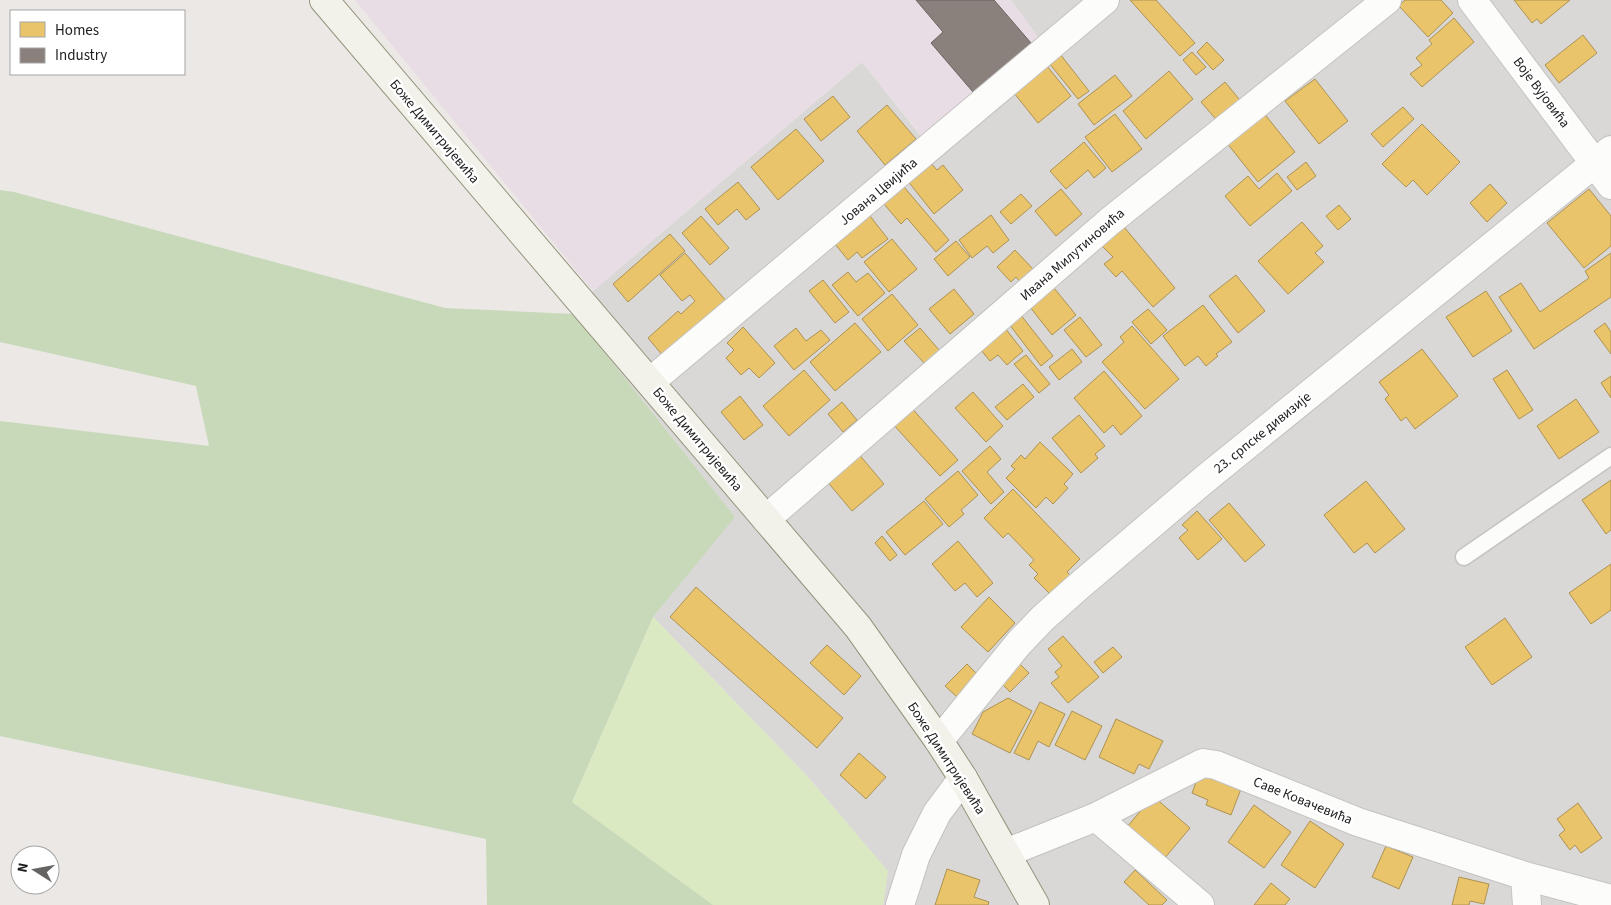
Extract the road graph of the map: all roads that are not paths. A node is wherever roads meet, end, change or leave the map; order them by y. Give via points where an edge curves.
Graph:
1 (1105, 0) edge
2 (1387, 0) edge
3 (1472, 0) edge
4 (329, 2) edge
5 (1603, 156) edge
6 (1611, 185) edge
7 (650, 382) junction
8 (1611, 456) edge
9 (766, 519) junction
10 (1464, 557) dead end
11 (939, 741) junction
12 (963, 778) junction
13 (1096, 816) junction
14 (1006, 853) junction
15 (1525, 876) junction
16 (1611, 899) edge
17 (900, 905) edge
18 (1035, 905) edge
19 (1200, 905) edge
20 (1527, 905) edge

1 - 7 street, Јована Цвијића
2 - 9 street, Ивана Милутиновића via 1110,221
3 - 5 street, Воје Вујовића
4 - 7 main road, Боже Димитријевића
5 - 6 street, Воје Вујовића
5 - 11 street, 23. српске дивизије via 1205,479 1079,586 1019,643
7 - 9 main road, Боже Димитријевића
8 - 10 lane
9 - 11 main road, Боже Димитријевића via 858,627
11 - 12 main road, Боже Димитријевића
12 - 14 main road, Боже Димитријевића
12 - 17 street via 936,813 916,855
13 - 14 street, Саве Ковачевића
13 - 15 street, Саве Ковачевића via 1194,767 1216,765 1358,822
13 - 19 street
14 - 18 main road, Боже Димитријевића
15 - 16 street, Саве Ковачевића
15 - 20 street

